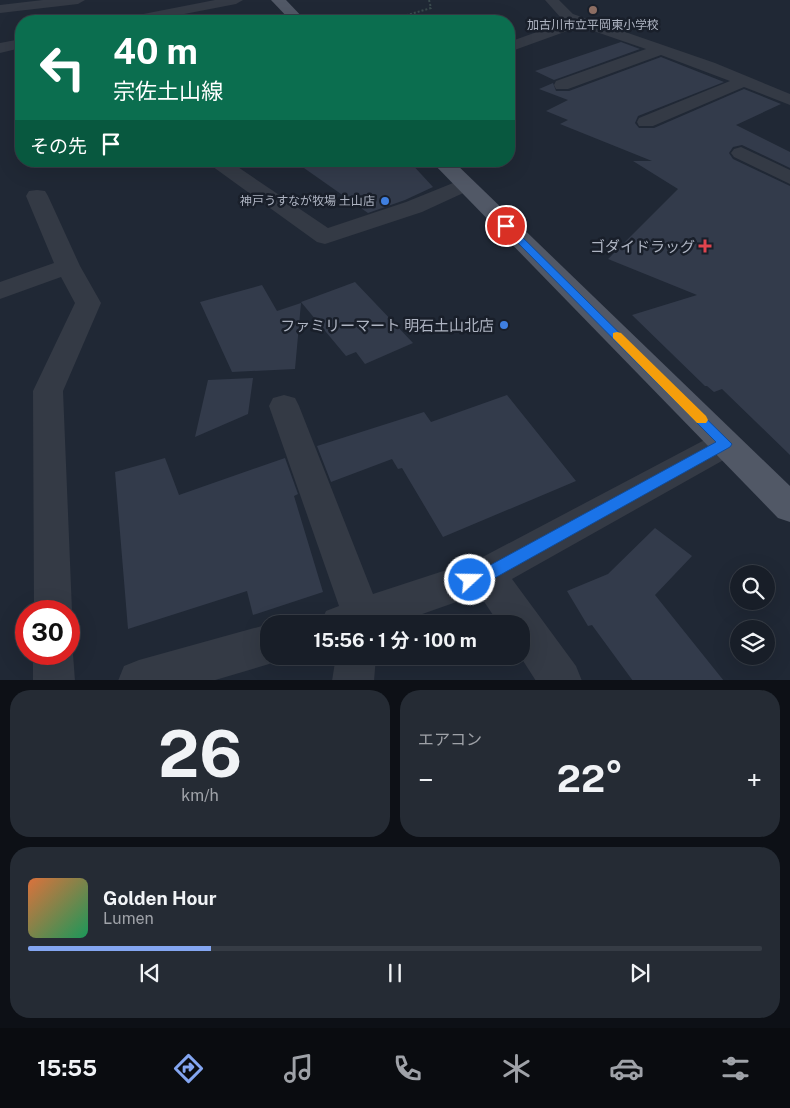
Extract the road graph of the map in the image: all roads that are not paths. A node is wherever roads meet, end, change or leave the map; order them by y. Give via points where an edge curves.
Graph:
1 (236, 0) edge
2 (278, 0) edge
3 (552, 0) edge
4 (80, 5) edge
5 (0, 9) edge
6 (159, 15) edge
7 (293, 15) edge
8 (568, 18) junction
9 (15, 45) edge
10 (515, 45) edge
11 (0, 48) edge
12 (662, 49) junction
13 (743, 81) junction
14 (562, 85) dead end
15 (790, 100) edge
16 (646, 122) dead end
17 (740, 153) dead end
18 (224, 167) edge
19 (447, 167) edge
20 (785, 175) edge
21 (751, 182) dead end
22 (465, 185) junction
23 (37, 196) dead end
24 (68, 266) junction
25 (0, 290) edge
26 (284, 406) dead end
27 (725, 444) junction
28 (790, 508) edge
29 (488, 574) junction
30 (52, 600) edge
31 (353, 615) edge
32 (374, 615) edge
33 (260, 646) edge
34 (53, 665) edge
35 (355, 665) edge
36 (54, 680) edge
37 (139, 680) edge
38 (353, 680) edge
39 (561, 680) edge

1 - 6 street
2 - 7 main road
3 - 8 street
4 - 5 street
8 - 10 street via 565,27
8 - 12 street
9 - 11 street
12 - 13 street
12 - 14 street
13 - 15 street
13 - 16 street
17 - 20 street
18 - 22 street via 325,237 414,207
19 - 22 main road
20 - 21 street
22 - 27 main road
23 - 24 street
24 - 25 street
24 - 30 street via 88,303 48,391
26 - 31 street
27 - 28 main road
27 - 29 street
29 - 32 street
29 - 39 street
33 - 37 street
34 - 36 street
35 - 38 street

